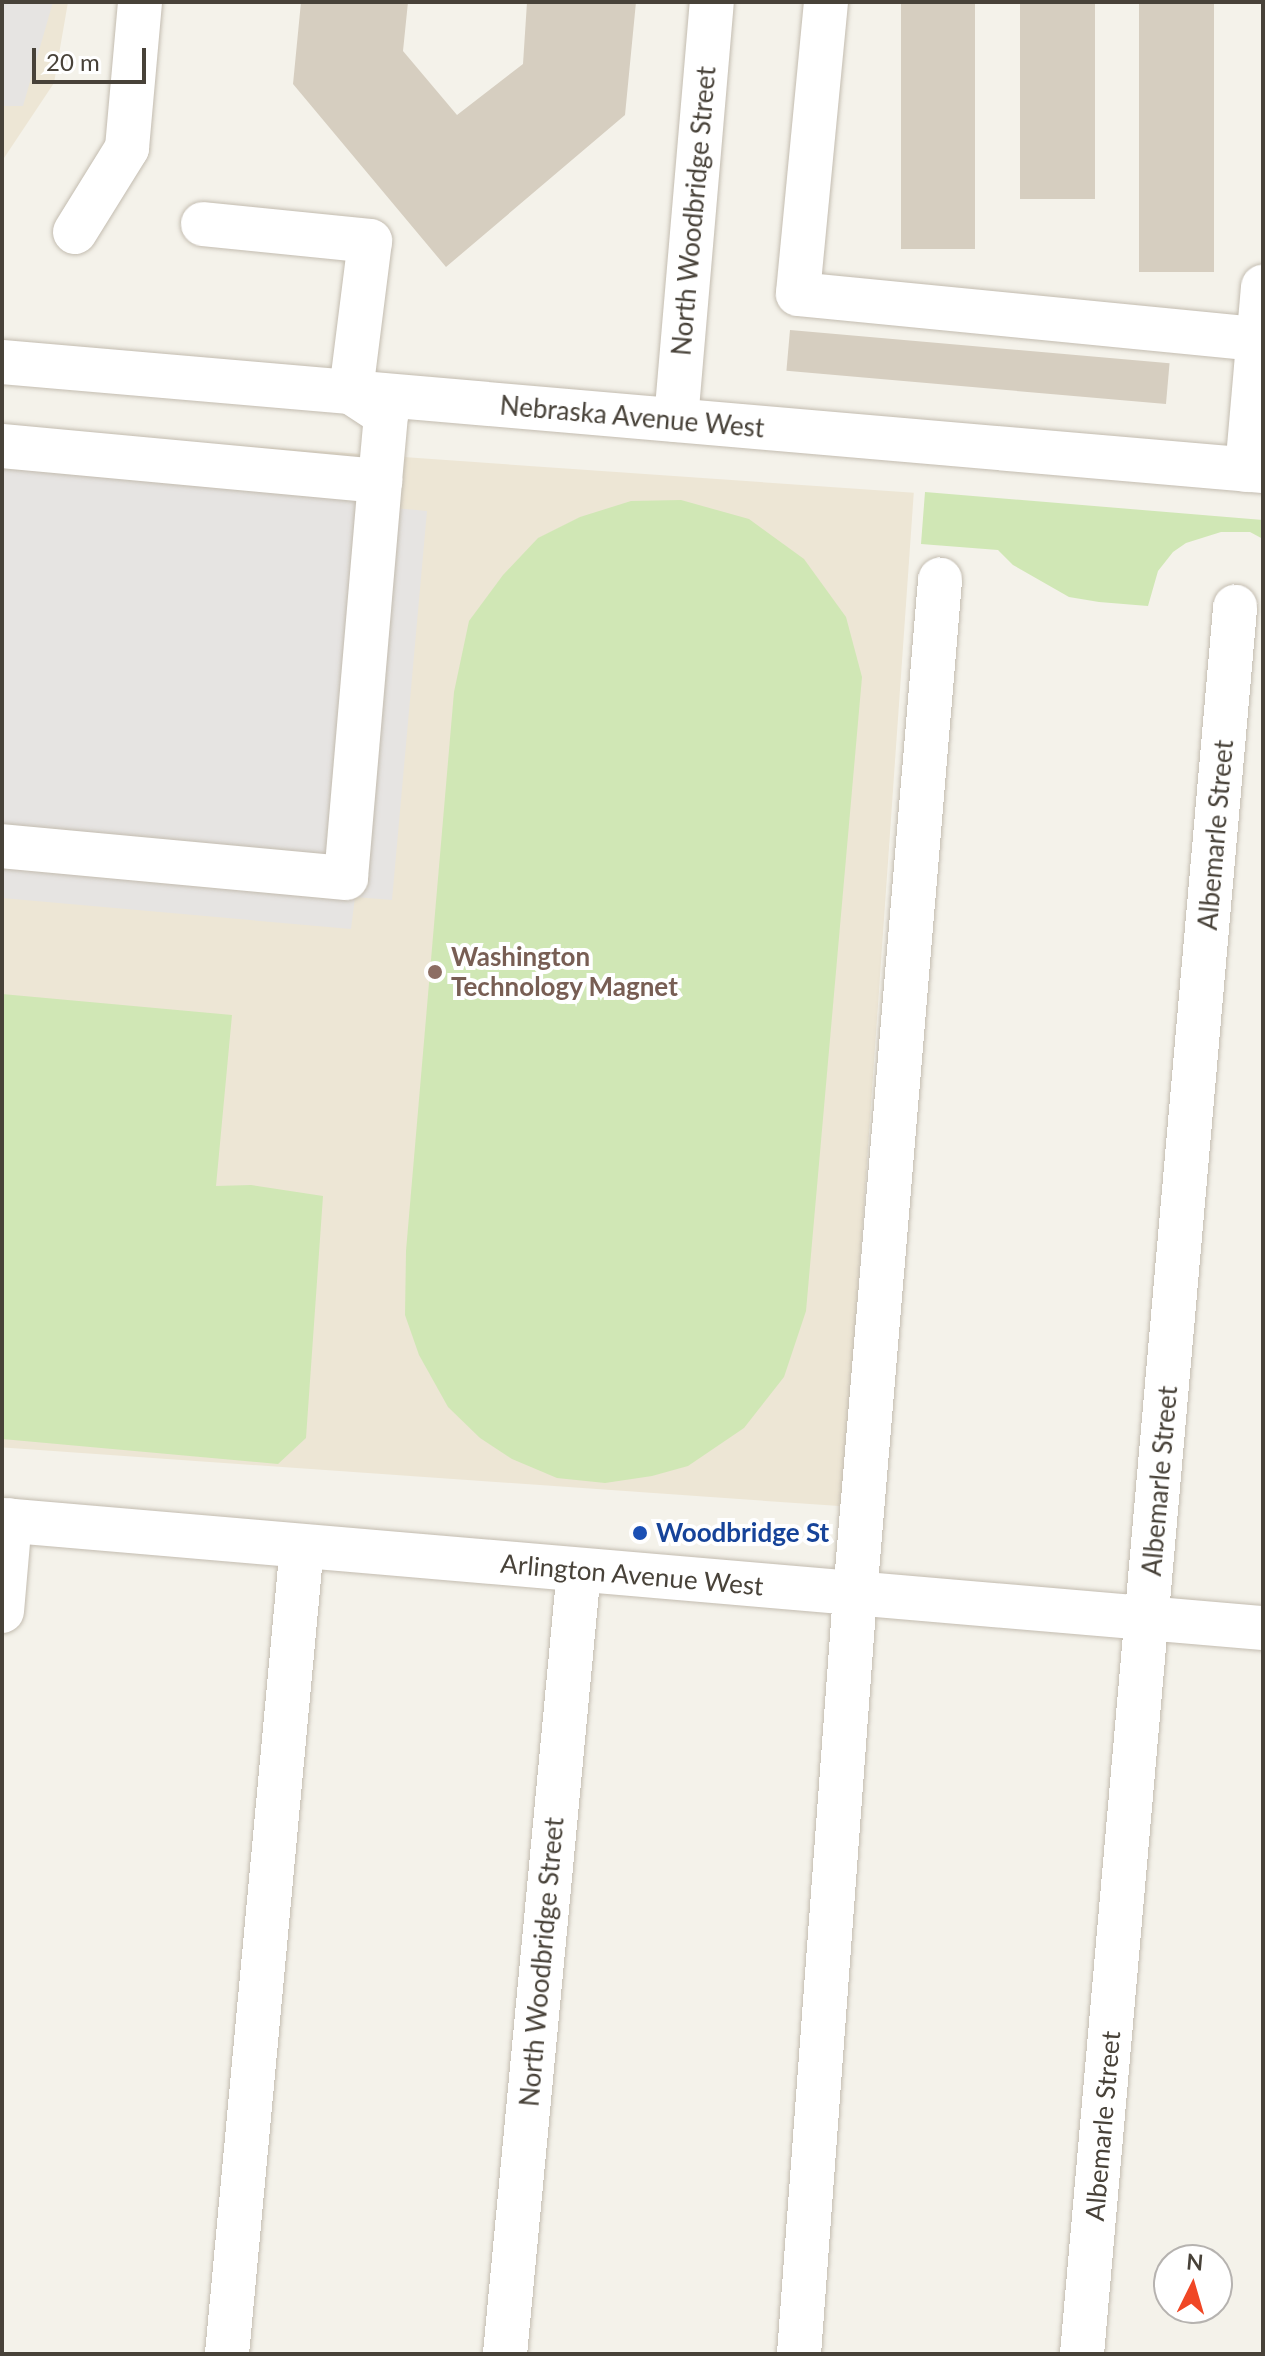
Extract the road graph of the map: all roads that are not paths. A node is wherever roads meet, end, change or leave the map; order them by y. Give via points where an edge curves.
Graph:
1 (140, 2) edge
2 (712, 2) edge
3 (826, 2) edge
4 (203, 224) dead end
5 (75, 232) dead end
6 (1263, 287) edge
7 (1259, 339) junction
8 (2, 362) edge
9 (351, 392) junction
10 (676, 420) junction
11 (2, 446) edge
12 (1255, 470) edge
13 (380, 481) junction
14 (940, 580) dead end
15 (1235, 607) dead end
16 (2, 846) edge
17 (6, 1520) edge
18 (302, 1546) junction
19 (579, 1570) junction
20 (855, 1595) junction
21 (2, 1611) edge
22 (1149, 1619) junction
23 (1263, 1628) edge
24 (227, 2354) edge
25 (505, 2354) edge
26 (799, 2354) edge
27 (1082, 2354) edge

1 - 5 street via 127,148
2 - 10 street, North Woodbridge Street
3 - 7 street via 798,294
4 - 9 street via 370,241
6 - 7 street
7 - 12 street
8 - 9 street, Nebraska Avenue West
9 - 10 street, Nebraska Avenue West
9 - 13 street via 386,415
10 - 12 street, Nebraska Avenue West
11 - 13 street
13 - 16 street via 346,878
14 - 20 street
15 - 22 street, Albemarle Street
17 - 18 street, Arlington Avenue West
17 - 21 street
18 - 19 street, Arlington Avenue West
18 - 24 street
19 - 20 street, Arlington Avenue West
19 - 25 street, North Woodbridge Street
20 - 22 street, Arlington Avenue West
20 - 26 street
22 - 23 street, Arlington Avenue West
22 - 27 street, Albemarle Street

